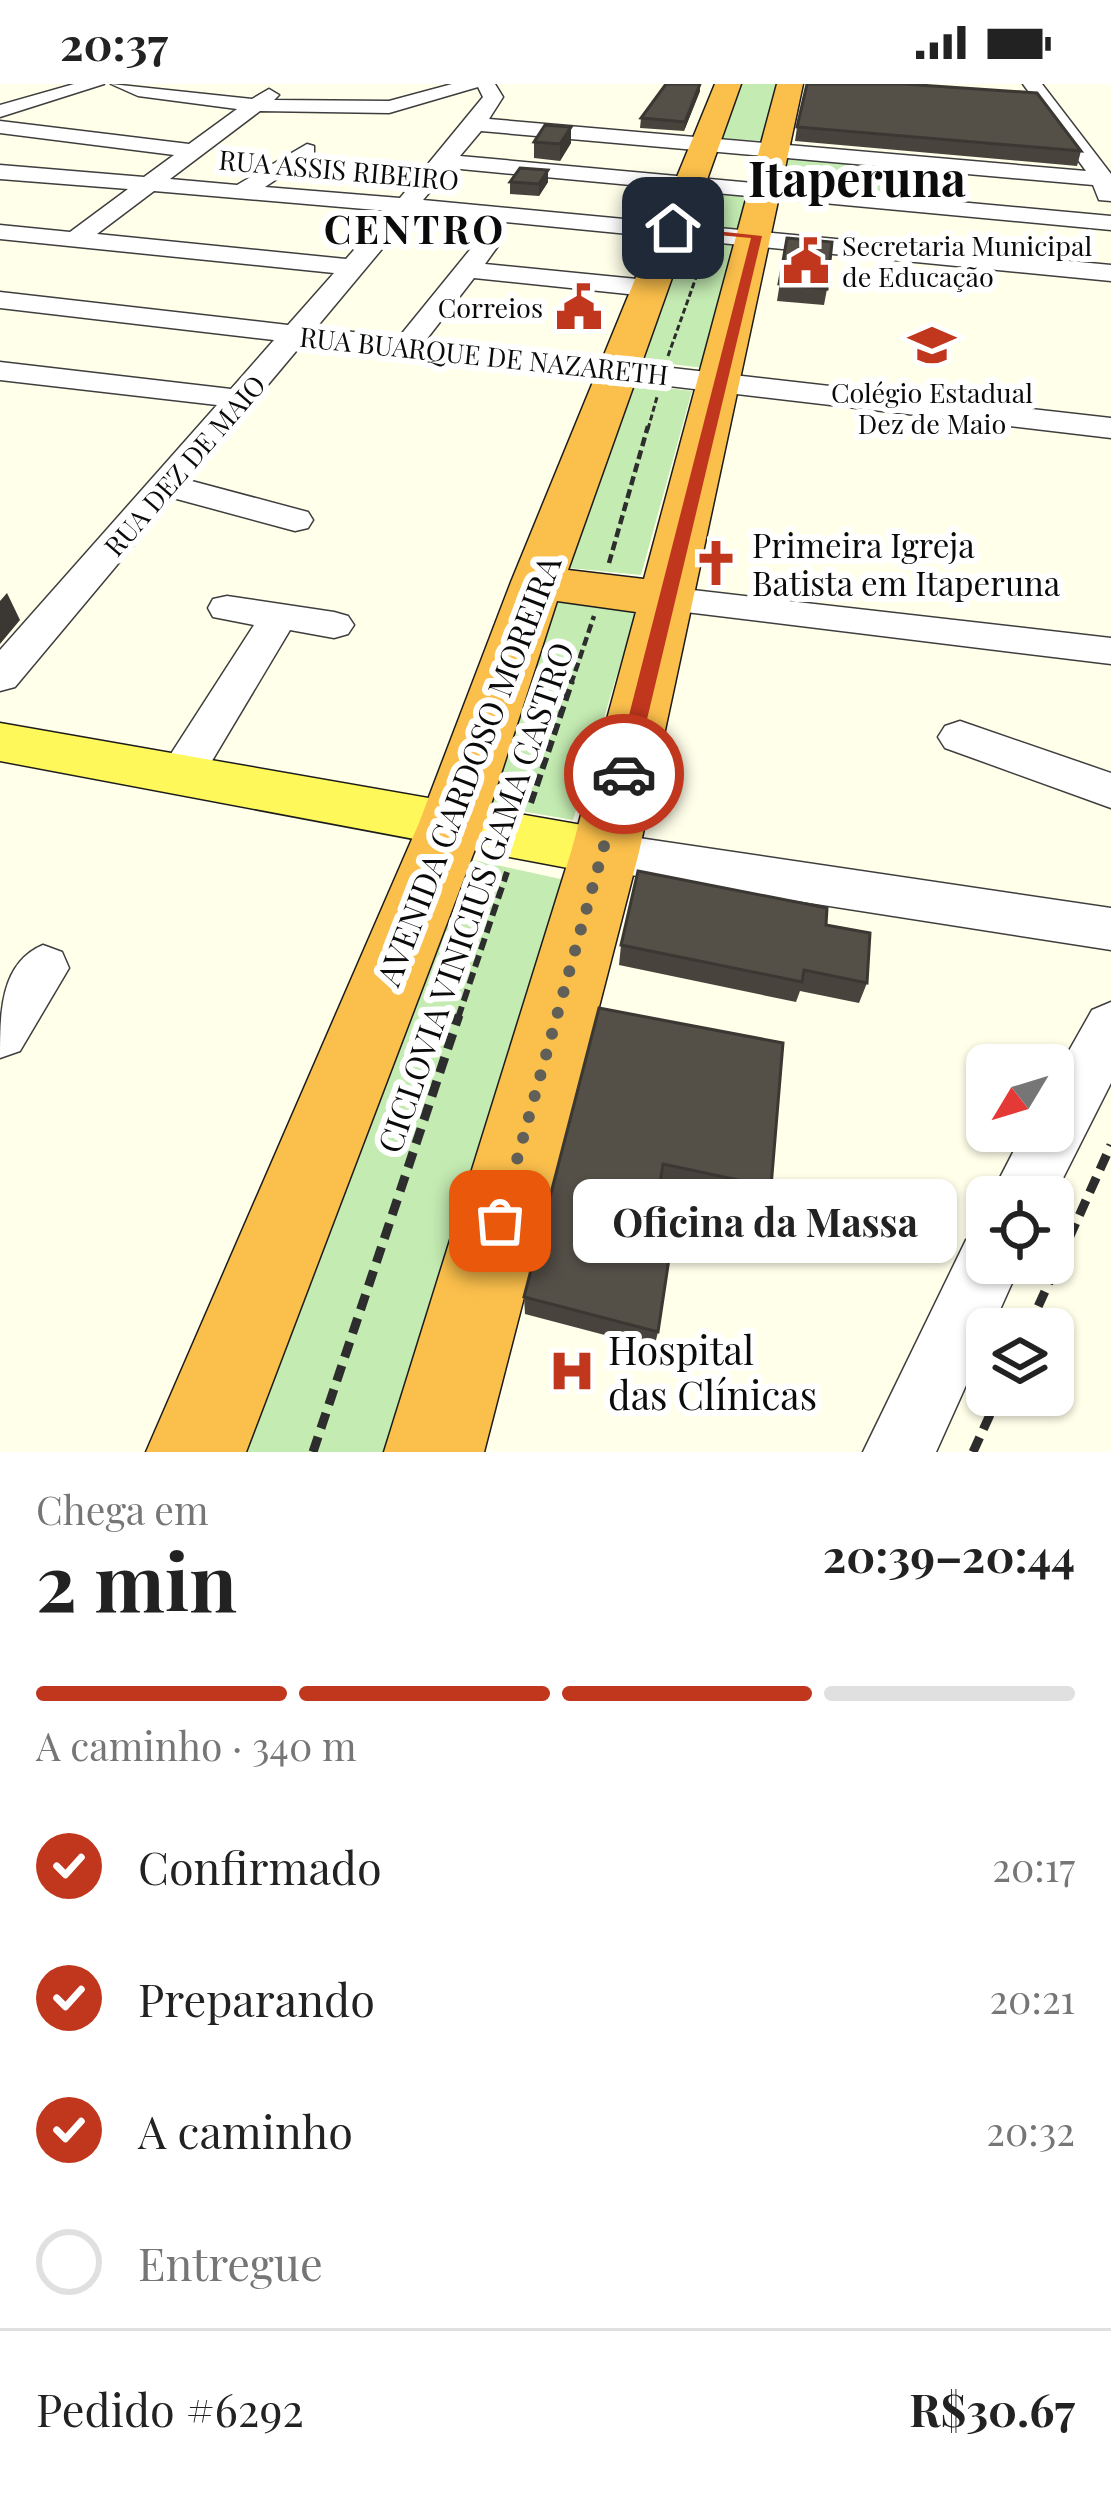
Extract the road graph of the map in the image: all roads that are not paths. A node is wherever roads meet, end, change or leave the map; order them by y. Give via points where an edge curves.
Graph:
1 (95, 84) edge
2 (284, 84) edge
3 (471, 84) edge
4 (486, 84) edge
5 (728, 84) edge
6 (790, 84) edge
7 (1037, 90) edge
8 (1006, 95) edge
9 (132, 97) edge
10 (260, 102) junction
11 (0, 111) edge
12 (476, 124) junction
13 (0, 127) edge
14 (44, 133) junction
15 (307, 150) dead end
16 (193, 151) junction
17 (442, 161) junction
18 (908, 162) junction
19 (0, 172) edge
20 (1103, 179) junction
21 (152, 183) junction
22 (243, 190) junction
23 (725, 195) junction
24 (403, 205) junction
25 (907, 206) junction
26 (1111, 209) edge
27 (511, 214) junction
28 (1111, 223) edge
29 (0, 232) edge
30 (74, 241) junction
31 (352, 267) junction
32 (468, 270) junction
33 (1111, 273) edge
34 (647, 288) junction
35 (0, 300) edge
36 (297, 334) junction
37 (406, 346) junction
38 (0, 371) edge
39 (640, 372) junction
40 (34, 375) junction
41 (720, 381) junction
42 (241, 399) junction
43 (0, 403) edge
44 (1111, 428) edge
45 (166, 485) junction
46 (295, 520) dead end
47 (537, 582) junction
48 (667, 599) junction
49 (227, 608) dead end
50 (278, 616) junction
51 (334, 625) dead end
52 (1111, 651) edge
53 (0, 677) edge
54 (960, 737) dead end
55 (0, 742) edge
56 (181, 774) junction
57 (1111, 791) edge
58 (452, 823) junction
59 (604, 852) junction
60 (1111, 929) edge
61 (44, 968) dead end
62 (1111, 1027) edge
63 (0, 1033) edge
64 (1032, 1176) edge
65 (979, 1284) edge
66 (196, 1452) edge
67 (434, 1452) edge
68 (899, 1452) edge

1 - 11 street
2 - 10 street
3 - 10 street via 383,107
4 - 12 street, RUA DEZ DE MAIO via 493,97
5 - 23 highway, AVENIDA CARDOSO MOREIRA
6 - 23 highway, AVENIDA CARDOSO MOREIRA
7 - 8 street
7 - 20 street
9 - 10 street
9 - 14 street
10 - 16 street
12 - 17 street, RUA DEZ DE MAIO
12 - 23 street
13 - 14 street
14 - 16 street
15 - 22 street
16 - 21 street
17 - 23 street
17 - 24 street, RUA DEZ DE MAIO
18 - 20 street
18 - 23 street
18 - 25 street
19 - 21 street, RUA ASSIS RIBEIRO
20 - 26 street
21 - 22 street, RUA ASSIS RIBEIRO
21 - 30 street
22 - 24 street, RUA ASSIS RIBEIRO
23 - 25 street
23 - 27 street, RUA ASSIS RIBEIRO
23 - 33 street
23 - 34 highway, AVENIDA CARDOSO MOREIRA
23 - 41 highway, AVENIDA CARDOSO MOREIRA
24 - 27 street, RUA ASSIS RIBEIRO
24 - 31 street, RUA DEZ DE MAIO
25 - 28 street
27 - 32 street
29 - 30 street
30 - 31 street
31 - 36 street, RUA DEZ DE MAIO
32 - 34 street
32 - 37 street
34 - 39 highway, AVENIDA CARDOSO MOREIRA
35 - 36 street, RUA BUARQUE DE NAZARETH
36 - 37 street, RUA BUARQUE DE NAZARETH
36 - 42 street, RUA DEZ DE MAIO
37 - 39 street, RUA BUARQUE DE NAZARETH
38 - 40 street
39 - 41 street, RUA BUARQUE DE NAZARETH
39 - 47 highway, AVENIDA CARDOSO MOREIRA
40 - 42 street
40 - 43 street
41 - 44 street, RUA BUARQUE DE NAZARETH
41 - 48 highway, AVENIDA CARDOSO MOREIRA
42 - 45 street, RUA DEZ DE MAIO
45 - 46 street
45 - 53 street, RUA DEZ DE MAIO
47 - 48 highway
47 - 58 highway, AVENIDA CARDOSO MOREIRA
48 - 52 street
48 - 59 highway, AVENIDA CARDOSO MOREIRA
49 - 50 street
50 - 51 street
50 - 56 street
54 - 57 street
55 - 56 main road
56 - 58 main road
58 - 59 main road
58 - 66 highway, AVENIDA CARDOSO MOREIRA
59 - 60 street
59 - 67 highway, AVENIDA CARDOSO MOREIRA
61 - 63 street
62 - 64 street
65 - 68 street

